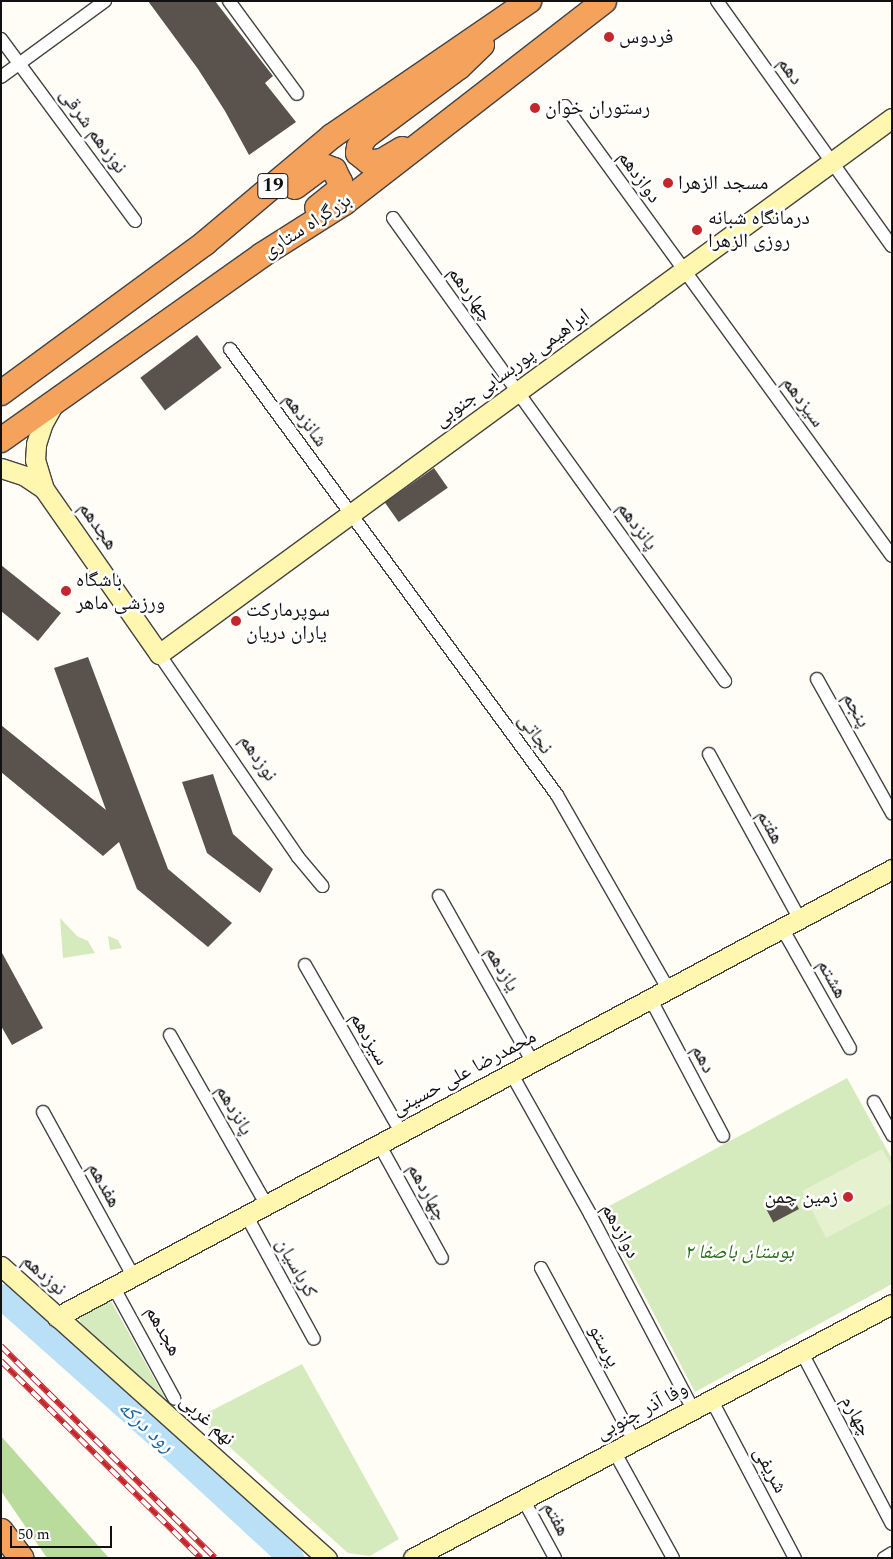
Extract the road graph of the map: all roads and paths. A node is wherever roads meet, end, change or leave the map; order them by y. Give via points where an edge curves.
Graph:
1 (105, 1) edge
2 (229, 1) edge
3 (604, 1) edge
4 (717, 1) edge
5 (520, 7) edge
6 (1, 39) edge
7 (20, 64) junction
8 (1, 77) edge
9 (297, 94) dead end
10 (565, 106) dead end
11 (892, 118) edge
12 (450, 119) junction
13 (832, 162) junction
14 (393, 218) dead end
15 (135, 221) dead end
16 (204, 243) junction
17 (892, 246) edge
18 (262, 255) junction
19 (683, 271) junction
20 (230, 349) dead end
21 (39, 364) junction
22 (1, 378) edge
23 (518, 392) junction
24 (1, 393) edge
25 (54, 402) junction
26 (1, 440) edge
27 (1, 468) edge
28 (44, 489) junction
29 (351, 514) junction
30 (892, 556) edge
31 (159, 654) junction
32 (817, 679) dead end
33 (725, 682) dead end
34 (709, 754) dead end
35 (892, 812) edge
36 (892, 869) edge
37 (322, 886) dead end
38 (439, 896) dead end
39 (799, 918) junction
40 (782, 928) junction
41 (305, 965) dead end
42 (668, 989) junction
43 (650, 998) junction
44 (170, 1034) dead end
45 (850, 1048) dead end
46 (532, 1062) junction
47 (511, 1073) junction
48 (874, 1102) dead end
49 (43, 1112) dead end
50 (401, 1132) junction
51 (892, 1135) edge
52 (723, 1136) dead end
53 (379, 1144) junction
54 (266, 1204) junction
55 (246, 1215) junction
56 (442, 1258) dead end
57 (1, 1266) edge
58 (541, 1268) dead end
59 (133, 1276) junction
60 (113, 1286) junction
61 (892, 1304) edge
62 (56, 1316) junction
63 (314, 1339) dead end
64 (801, 1351) junction
65 (174, 1398) dead end
66 (711, 1399) junction
67 (693, 1409) junction
68 (634, 1440) junction
69 (614, 1451) junction
70 (524, 1499) junction
71 (892, 1524) edge
72 (1, 1531) edge
73 (434, 1553) edge
74 (892, 1553) edge
75 (21, 1558) edge
76 (327, 1558) edge
77 (413, 1558) edge
78 (555, 1558) edge
79 (673, 1558) edge
80 (795, 1558) edge
81 (884, 1558) edge

1 - 7 street
2 - 9 street
3 - 12 highway, بزرگراه ستاری / 19
4 - 13 street, دهم
5 - 12 highway via 459,67 366,136 358,153 369,162 382,161
5 - 16 highway, 19 via 332,136
6 - 7 street, نوزدهم شرقی
7 - 8 street
7 - 15 street, نوزدهم شرقی
10 - 19 street, دوازدهم
11 - 13 street, ابراهیمی پوربسابی جنوبی
12 - 18 highway, بزرگراه ستاری / 19 via 344,203
13 - 17 street, دهم
13 - 19 street, ابراهیمی پوربسابی جنوبی
14 - 23 street, چهاردهم
16 - 18 highway via 226,233 320,168 334,170 340,182 339,190
16 - 21 highway, 19
18 - 25 highway, بزرگراه ستاری / 19
19 - 23 street, ابراهیمی پوربسابی جنوبی
19 - 30 street, سیزدهم
20 - 29 street, شانزدهم
21 - 22 highway, 19
21 - 24 highway, 19
23 - 29 street, ابراهیمی پوربسابی جنوبی
23 - 33 street, پانزدهم
25 - 26 highway, بزرگراه ستاری / 19
25 - 28 street via 36,444 35,460
27 - 28 street, هجدهم via 25,476
28 - 31 street, هجدهم
29 - 31 street, ابراهیمی پوربسابی جنوبی
29 - 42 street, نجاتی via 557,795
31 - 37 street, نوزدهم via 298,857
32 - 35 street, پنجم
34 - 39 street, هفتم
36 - 39 street, محمدرضا علی حسینی
38 - 46 street, یازدهم
39 - 40 street, محمدرضا علی حسینی
40 - 42 street, محمدرضا علی حسینی
40 - 45 street, هشتم
41 - 50 street, سیزدهم
42 - 43 street, محمدرضا علی حسینی
43 - 46 street, محمدرضا علی حسینی
43 - 52 street, دهم
44 - 54 street, پانزدهم
46 - 47 street, محمدرضا علی حسینی
47 - 50 street, محمدرضا علی حسینی
47 - 67 street, دوازدهم
48 - 51 street
49 - 59 street, هفدهم
50 - 53 street, محمدرضا علی حسینی
53 - 54 street, محمدرضا علی حسینی
53 - 56 street, چهاردهم
54 - 55 street, محمدرضا علی حسینی
55 - 59 street, محمدرضا علی حسینی
55 - 63 street, کرباسیان
57 - 62 street, نوزدهم
58 - 68 street, پرستو
59 - 60 street, محمدرضا علی حسینی
60 - 62 street, محمدرضا علی حسینی
60 - 65 street, هجدهم
61 - 64 street, وفا آذر جنوبی
62 - 76 street, نهم غربی
64 - 66 street, وفا آذر جنوبی
64 - 71 street, چهارم
66 - 67 street, وفا آذر جنوبی
66 - 80 street, شریفی
67 - 68 street, وفا آذر جنوبی
68 - 69 street, وفا آذر جنوبی
69 - 70 street, وفا آذر جنوبی
69 - 79 street
70 - 73 street, وفا آذر جنوبی
70 - 78 street, هفتم
72 - 75 highway
73 - 77 street, وفا آذر جنوبی
74 - 81 street

